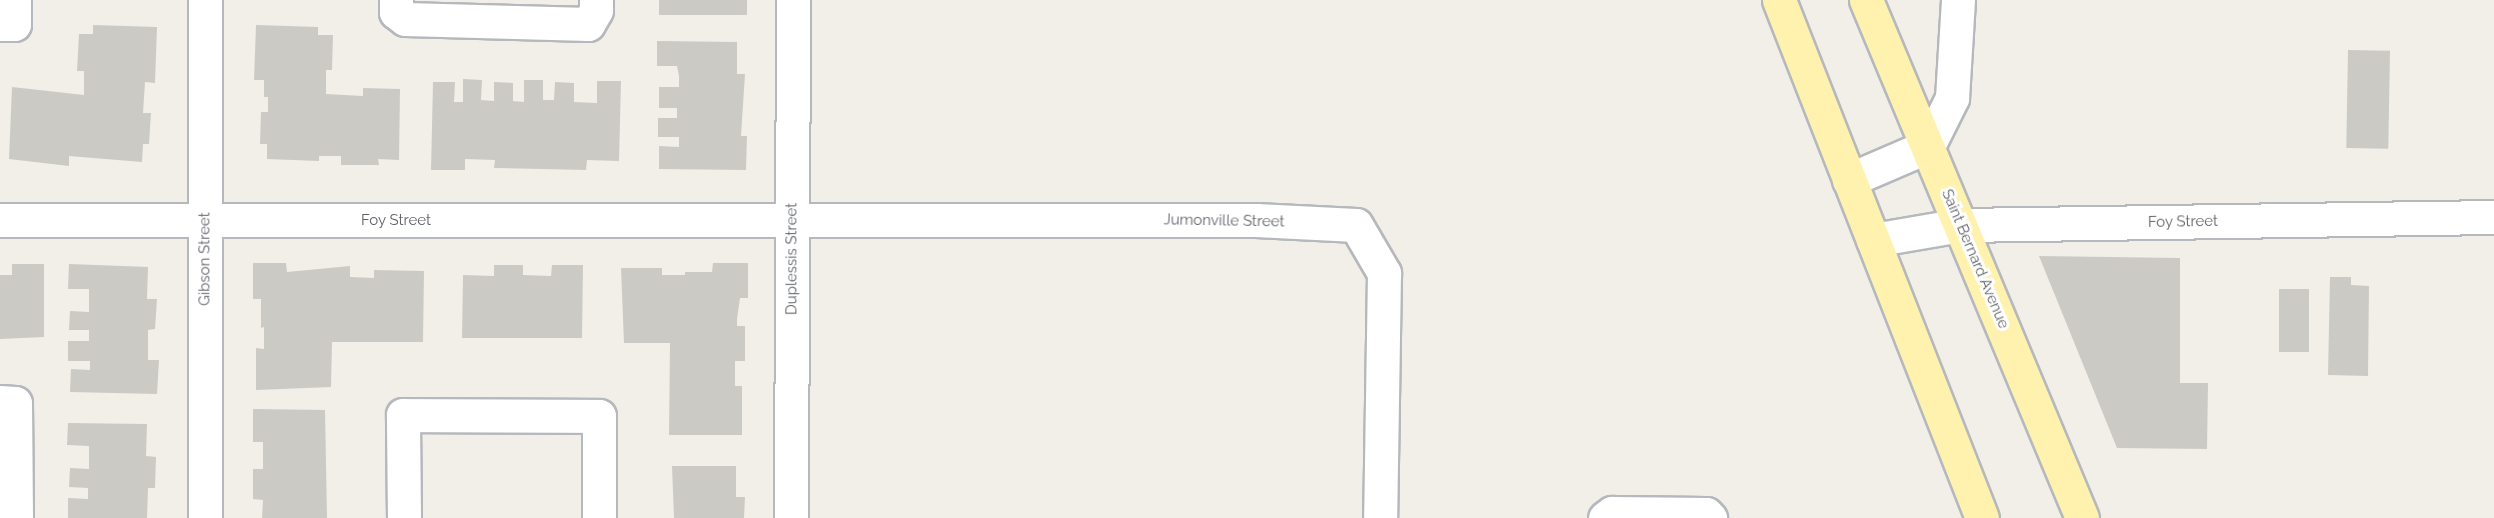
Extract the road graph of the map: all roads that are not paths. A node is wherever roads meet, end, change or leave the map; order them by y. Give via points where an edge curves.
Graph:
1 (14, 0) edge
2 (205, 0) edge
3 (396, 0) edge
4 (596, 0) edge
5 (793, 0) edge
6 (1779, 0) edge
7 (1866, 0) edge
8 (1958, 0) edge
9 (0, 24) edge
10 (1928, 146) junction
11 (1849, 180) junction
12 (2494, 217) edge
13 (0, 220) edge
14 (205, 220) junction
15 (792, 223) junction
16 (1961, 225) junction
17 (1873, 240) junction
18 (0, 402) edge
19 (16, 518) edge
20 (205, 518) edge
21 (404, 518) edge
22 (599, 518) edge
23 (791, 518) edge
24 (1380, 518) edge
25 (1605, 518) edge
26 (1710, 518) edge
27 (1982, 518) edge
28 (2082, 518) edge

1 - 9 street via 14,24
2 - 14 street, Gibson Street
3 - 4 street via 396,12 405,19 588,24 596,10
5 - 15 street, Duplessis Street
6 - 11 main road
7 - 10 main road, Saint Bernard Avenue
8 - 10 street via 1952,98
10 - 11 street
10 - 16 main road, Saint Bernard Avenue
11 - 17 main road
12 - 16 street, Foy Street
13 - 14 street, Foy Street
14 - 15 street, Foy Street
14 - 20 street, Gibson Street
15 - 23 street, Duplessis Street
15 - 24 street, Jumonville Street via 1256,220 1356,225 1384,273
16 - 17 street, Foy Street
16 - 28 main road, Saint Bernard Avenue
17 - 27 main road
18 - 19 street via 15,403
21 - 22 street via 403,415 599,416
25 - 26 street via 1612,513 1706,514

